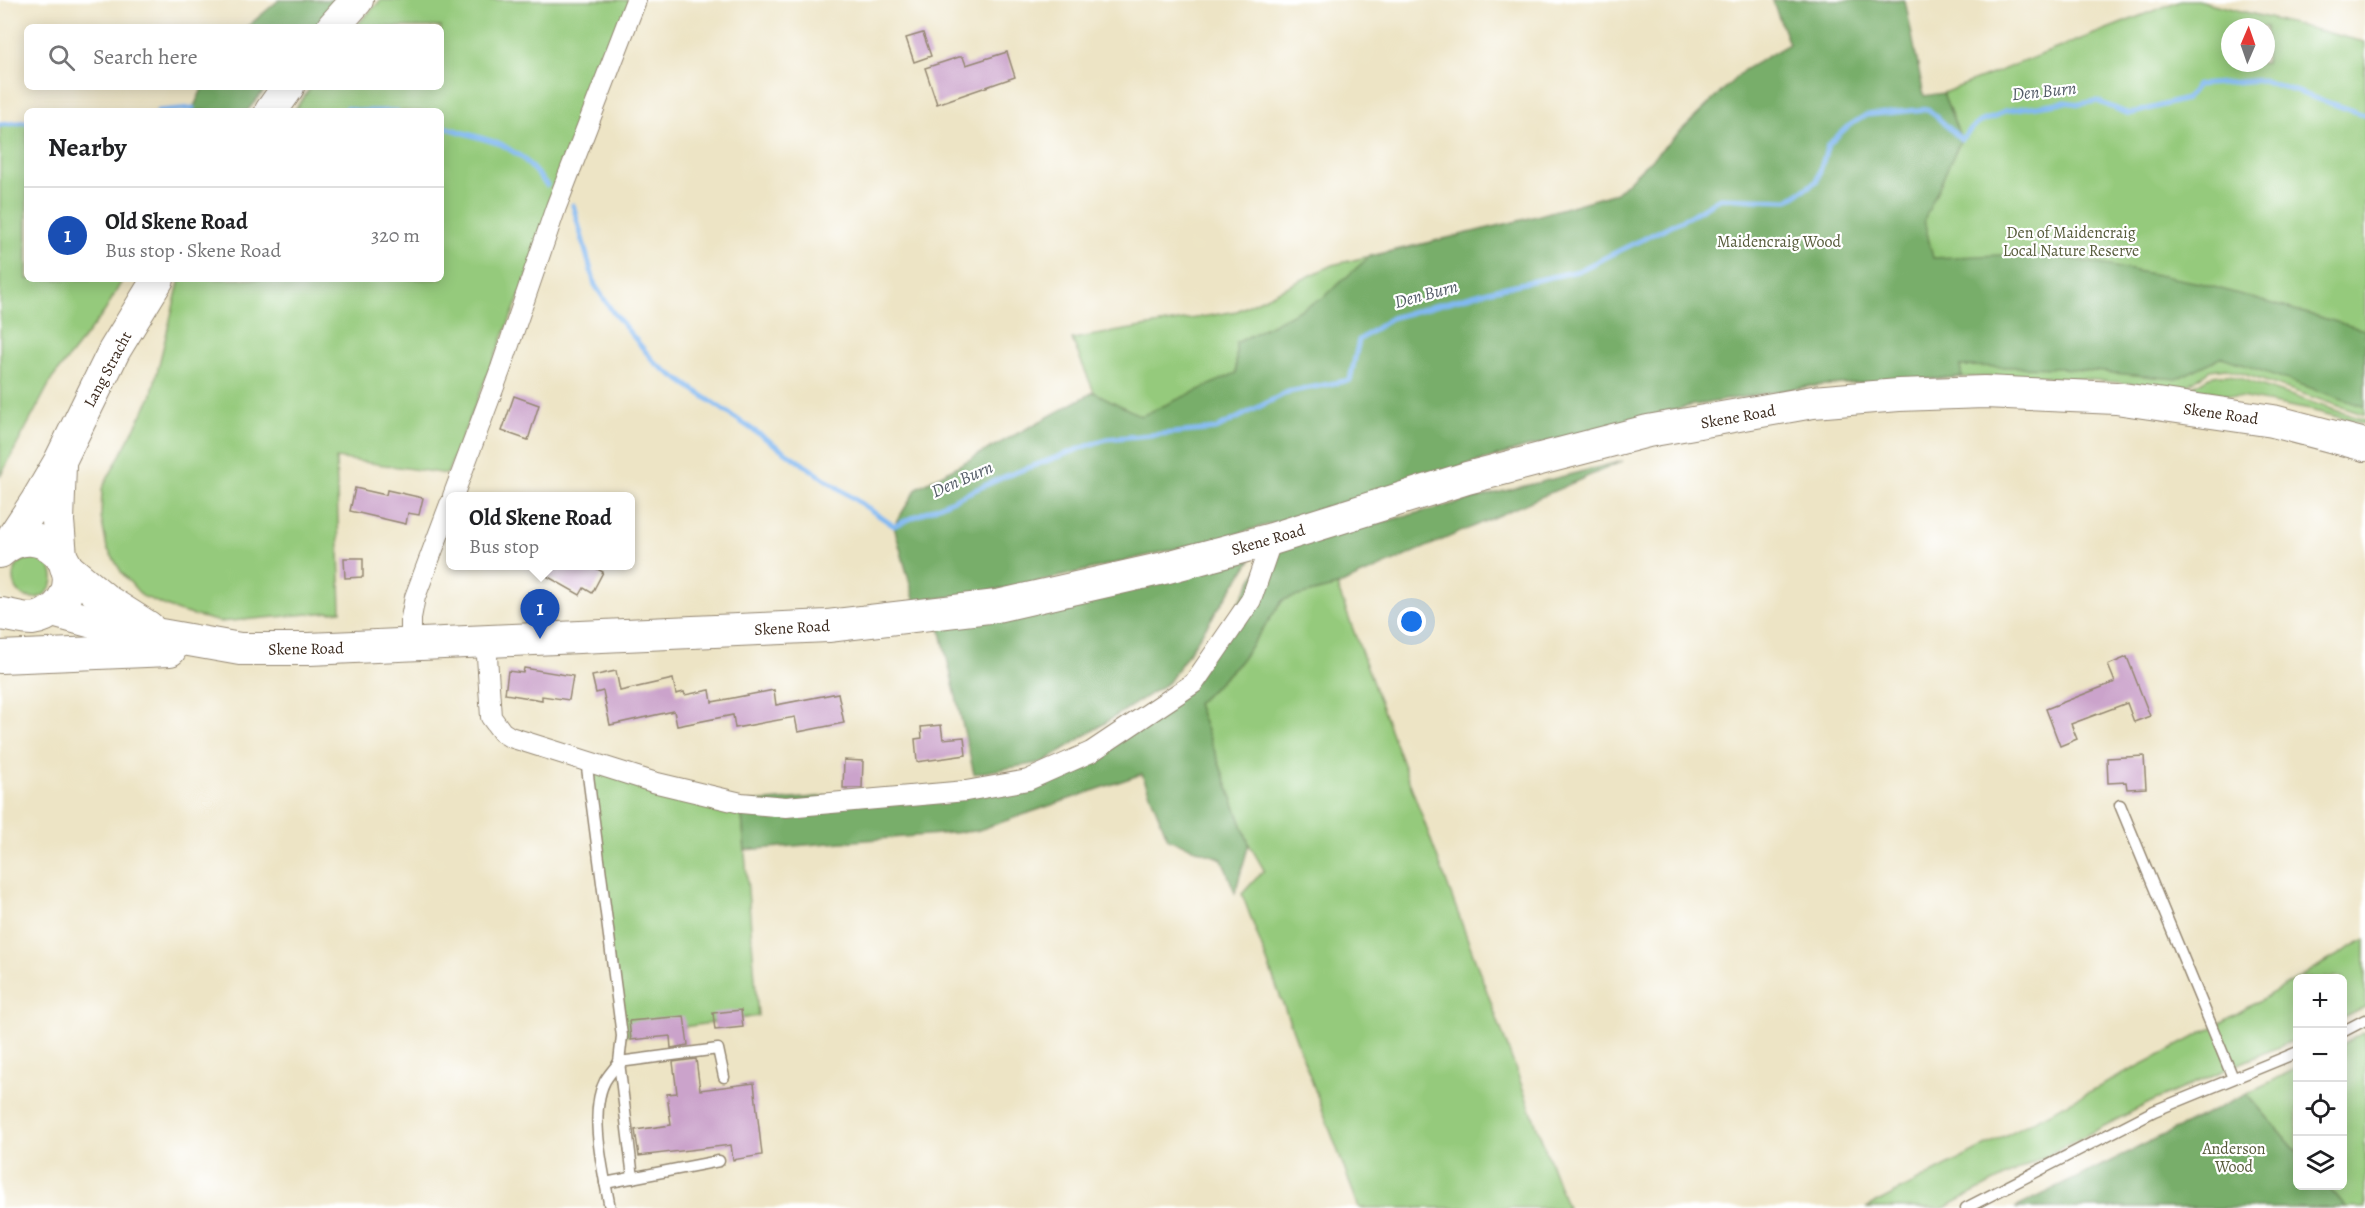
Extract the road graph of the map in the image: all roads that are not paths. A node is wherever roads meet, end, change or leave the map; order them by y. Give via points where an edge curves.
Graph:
1 (357, 0) edge
2 (636, 0) edge
3 (336, 24) edge
4 (286, 90) edge
5 (273, 108) edge
6 (156, 282) edge
7 (2365, 445) edge
8 (60, 461) junction
9 (454, 492) edge
10 (446, 515) edge
11 (1272, 538) junction
12 (3, 549) edge
13 (64, 561) junction
14 (53, 611) junction
15 (4, 612) edge
16 (160, 634) junction
17 (486, 641) junction
18 (411, 645) junction
19 (240, 649) junction
20 (0, 657) edge
21 (586, 760) junction
22 (2120, 805) dead end
23 (2365, 1020) edge
24 (2347, 1030) edge
25 (2293, 1054) edge
26 (620, 1062) junction
27 (724, 1077) dead end
28 (2233, 1078) junction
29 (720, 1161) dead end
30 (633, 1178) junction
31 (605, 1183) junction
32 (610, 1208) edge
33 (1966, 1208) edge

1 - 3 main road
2 - 9 street via 556,207
4 - 5 main road
6 - 8 main road, Lang Stracht via 114,351
7 - 11 main road, Skene Road via 2273,421 2116,398 1984,392 1814,402 1648,431 1467,478
8 - 12 main road, Lang Stracht
8 - 13 main road, Lang Stracht via 58,521
10 - 18 street via 416,597
11 - 17 main road, Skene Road via 1164,568 997,606 828,626
11 - 21 street via 1251,600 1194,683 1091,752 1028,780 966,791 786,807 719,798
12 - 13 main road, Skene Road via 14,542 32,540 48,545
13 - 14 main road, Lang Stracht via 69,579 67,591
13 - 16 main road, Skene Road via 107,601
14 - 15 main road via 34,619
14 - 16 main road, Skene Road
16 - 19 main road, Skene Road
17 - 18 main road, Skene Road
17 - 21 street via 489,707 496,725 510,737
18 - 19 main road, Skene Road
19 - 20 main road
21 - 26 lane via 622,1036
22 - 28 lane
23 - 24 lane
25 - 28 lane
26 - 27 lane via 718,1048
26 - 30 lane
26 - 31 lane via 605,1082 599,1102
28 - 33 lane via 2154,1112
29 - 30 lane
30 - 31 lane
31 - 32 lane

